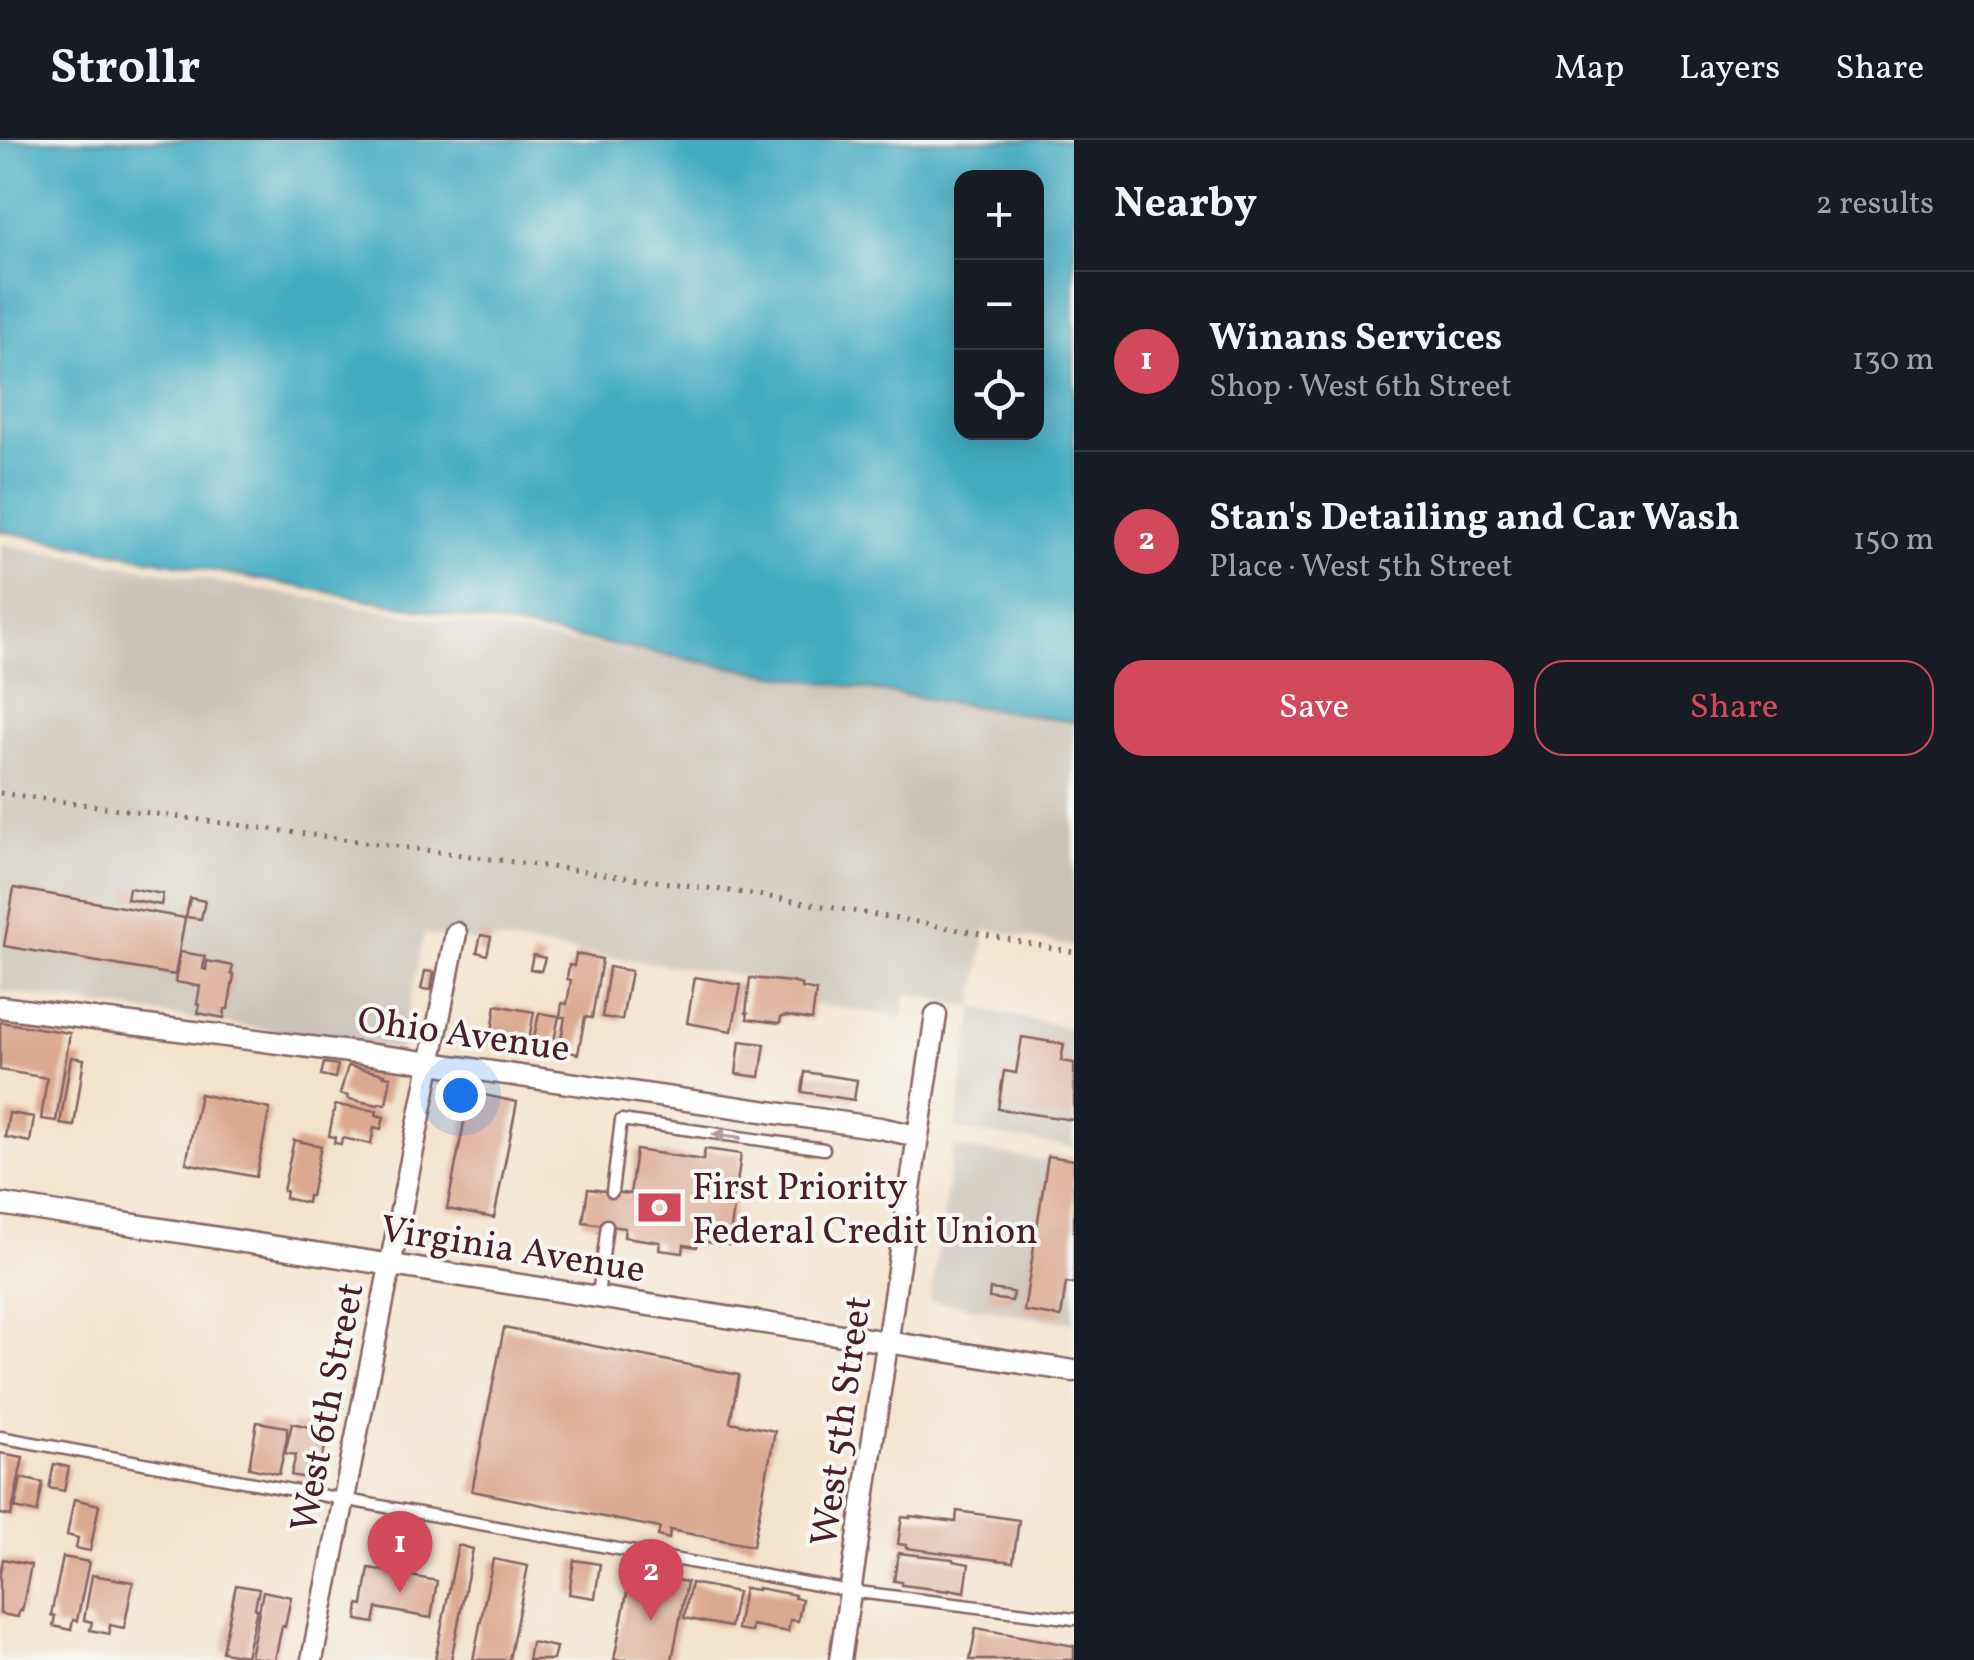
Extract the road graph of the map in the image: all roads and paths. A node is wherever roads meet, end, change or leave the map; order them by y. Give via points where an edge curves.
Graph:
1 (0, 793) edge
2 (456, 933) dead end
3 (1074, 952) edge
4 (0, 1007) edge
5 (936, 1015) dead end
6 (431, 1064) junction
7 (917, 1136) junction
8 (824, 1149) dead end
9 (612, 1192) dead end
10 (0, 1204) edge
11 (607, 1225) dead end
12 (391, 1264) junction
13 (598, 1296) junction
14 (886, 1342) junction
15 (1074, 1371) edge
16 (0, 1436) edge
17 (342, 1499) junction
18 (850, 1591) junction
19 (1074, 1619) edge
20 (312, 1660) edge
21 (840, 1660) edge

1 - 3 path via 752,894
2 - 6 street, West 6th Street
4 - 6 street, Ohio Avenue
5 - 7 street, West 5th Street
6 - 7 street, Ohio Avenue
6 - 12 street, West 6th Street
7 - 14 street, West 5th Street
8 -> 9 lane via 621,1120
10 - 12 street, Virginia Avenue
11 - 13 lane
12 - 13 street, Virginia Avenue
12 - 17 street, West 6th Street
13 - 14 street, Virginia Avenue
14 - 15 street, Virginia Avenue
14 - 18 street, West 5th Street
16 - 17 lane
17 - 18 lane
17 - 20 street, West 6th Street
18 - 19 lane
18 - 21 street, West 5th Street

